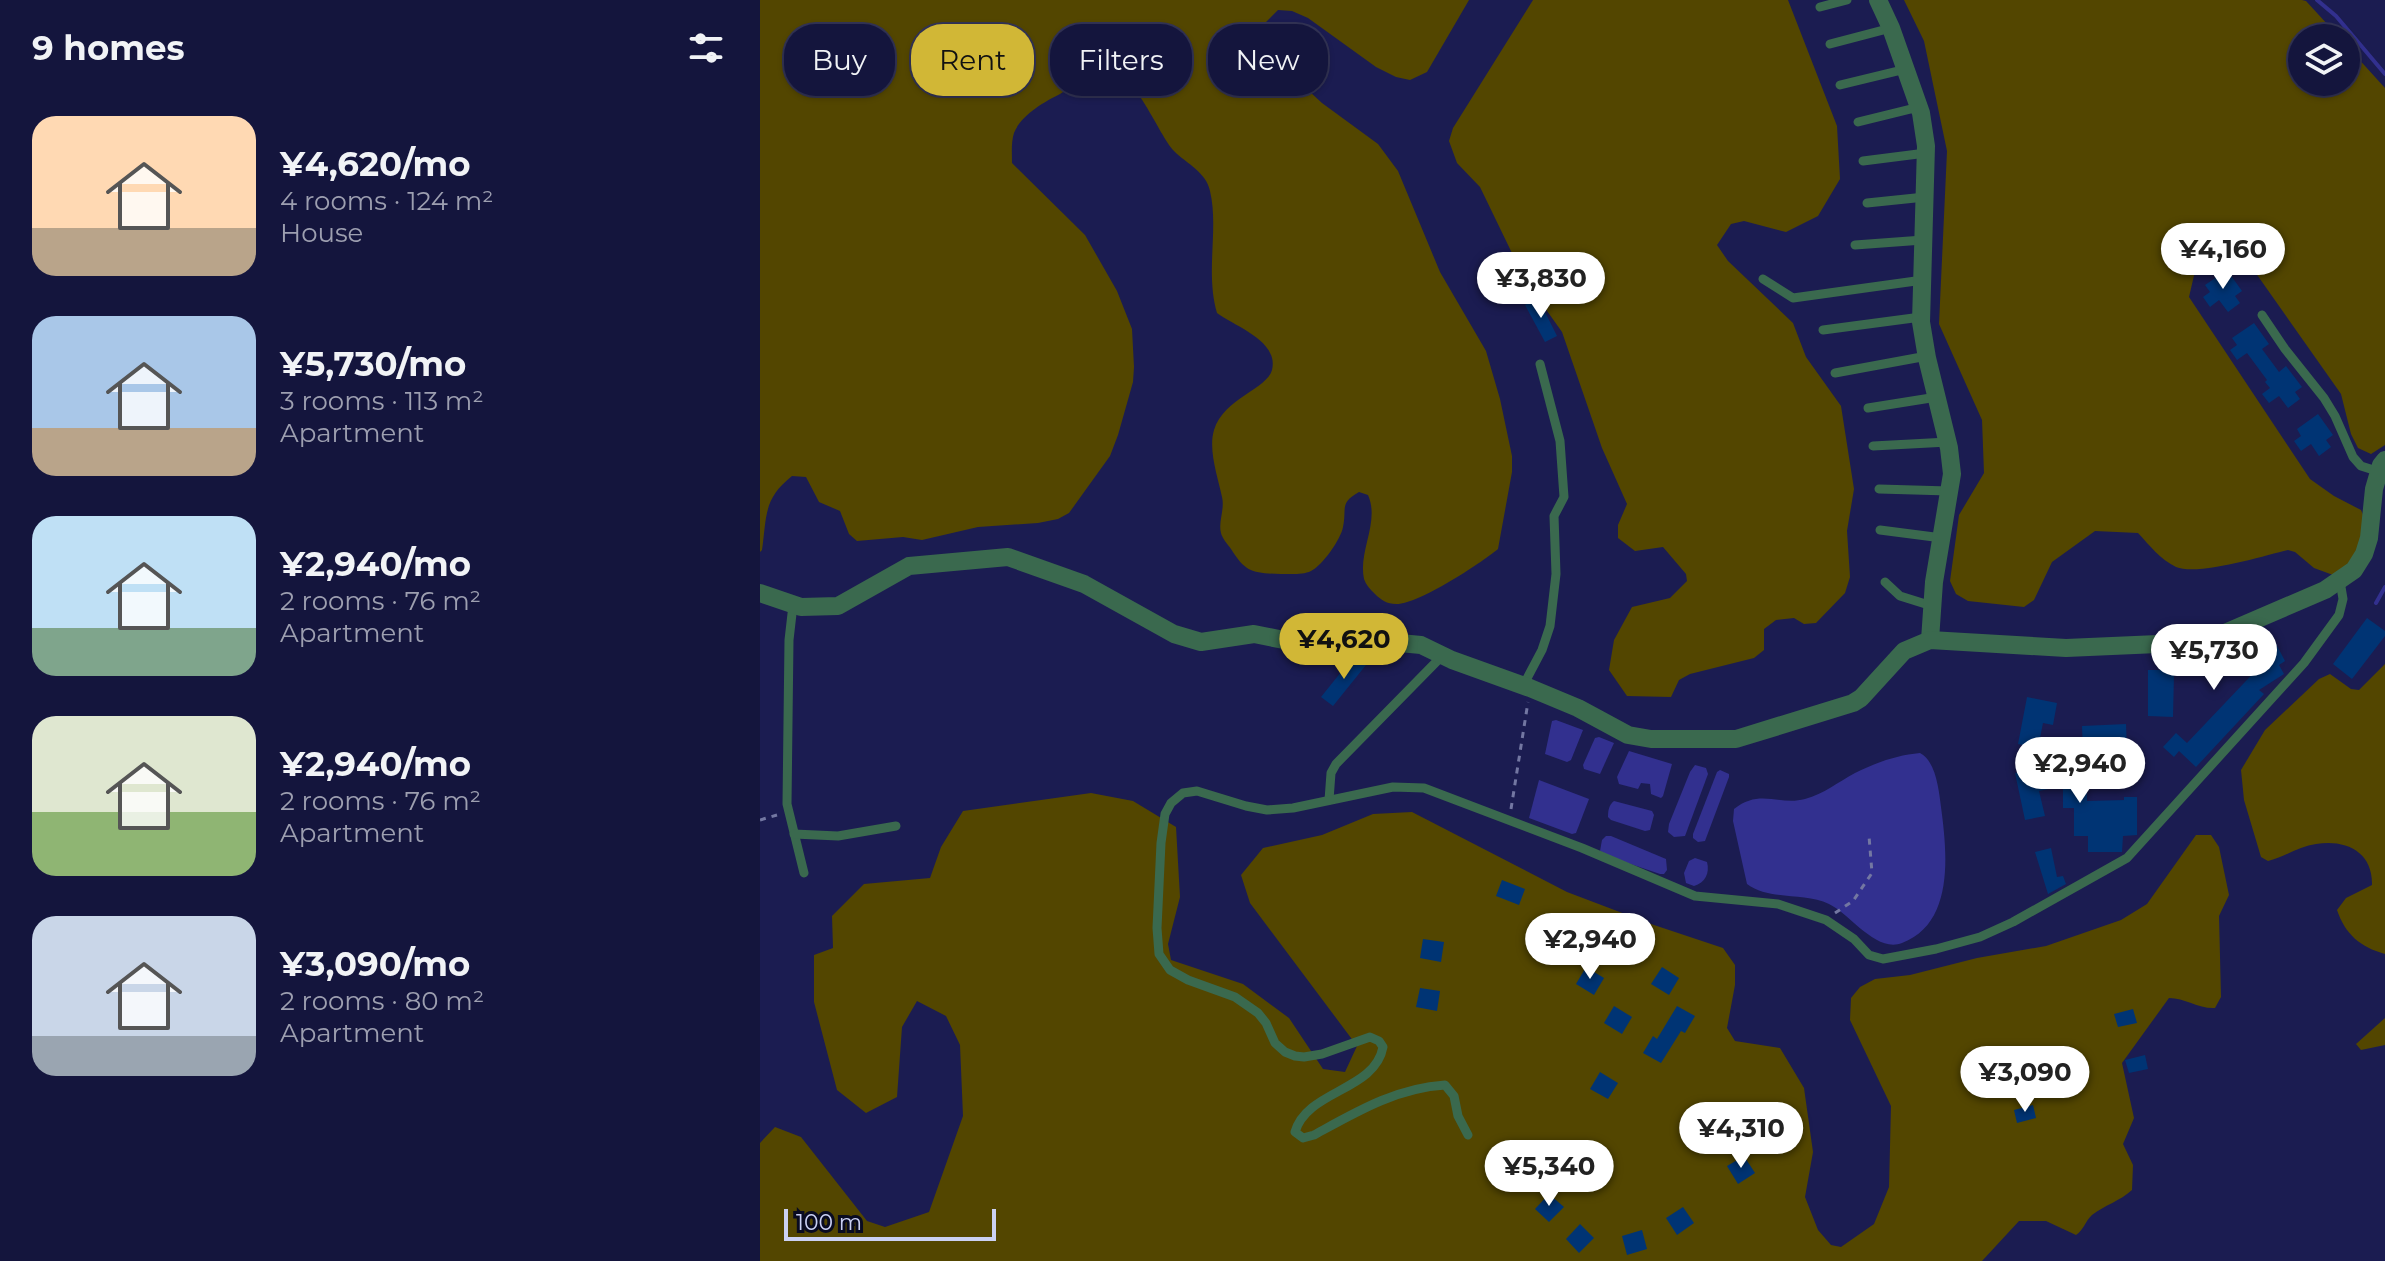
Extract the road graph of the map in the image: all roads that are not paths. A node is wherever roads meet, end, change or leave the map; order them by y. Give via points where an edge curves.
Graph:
1 (1847, 0) edge
2 (1878, 0) edge
3 (1820, 7) dead end
4 (1891, 28) junction
5 (1830, 44) dead end
6 (1906, 69) junction
7 (1840, 85) dead end
8 (1919, 107) junction
9 (1858, 122) dead end
10 (1926, 153) junction
11 (1863, 161) dead end
12 (1925, 197) junction
13 (1867, 203) dead end
14 (1924, 240) junction
15 (1855, 245) dead end
16 (1763, 279) dead end
17 (1923, 280) junction
18 (2262, 315) dead end
19 (1921, 317) junction
20 (1823, 330) dead end
21 (1927, 356) junction
22 (1540, 364) dead end
23 (1835, 373) dead end
24 (1937, 397) junction
25 (1868, 408) dead end
26 (1948, 442) junction
27 (1873, 446) dead end
28 (2382, 466) edge
29 (1879, 489) dead end
30 (1949, 491) junction
31 (1880, 530) dead end
32 (1942, 538) junction
33 (2339, 580) junction
34 (1885, 582) dead end
35 (760, 593) edge
36 (793, 605) junction
37 (1932, 606) junction
38 (1930, 640) junction
39 (1442, 656) junction
40 (1527, 687) junction
41 (1329, 800) junction
42 (896, 826) dead end
43 (794, 834) junction
44 (804, 873) dead end
45 (1468, 1135) dead end

1 - 3 lane
2 - 4 street
4 - 5 lane
4 - 6 street
6 - 7 lane
6 - 8 street
8 - 9 lane
8 - 10 street
10 - 11 lane
10 - 12 street
12 - 13 lane
12 - 14 street
14 - 15 lane
14 - 17 street
16 - 17 lane via 1793,298
17 - 19 street
18 - 28 lane via 2324,398 2353,457 2361,466
19 - 20 lane
19 - 21 street
21 - 23 lane
21 - 24 street
22 - 40 lane via 1560,441 1564,497 1554,516 1556,574 1550,626
24 - 25 lane
24 - 26 street
26 - 27 lane
26 - 30 street
28 - 33 street via 2364,554
29 - 30 lane
30 - 32 street
31 - 32 lane
32 - 37 street
33 - 38 street via 2204,642 2066,648
33 - 41 lane via 2339,615 2304,663 2127,858 2013,922 1936,949 1883,959 1869,955 1826,920 1778,904 1695,896 1424,788 1393,787
34 - 37 lane via 1900,596
35 - 36 street
36 - 39 street via 838,606 909,566 1008,557 1084,584 1174,634 1201,642 1254,634 1289,641 1336,631 1421,645
36 - 43 lane via 787,804
37 - 38 street
38 - 40 street via 1904,651 1853,703 1736,739 1628,735
39 - 40 street
39 - 41 lane via 1336,764
41 - 45 lane via 1267,810 1197,791 1183,793 1171,803 1161,843 1159,954 1170,970 1235,997 1258,1013 1285,1052 1304,1057 1370,1037 1379,1041 1381,1058 1367,1074 1298,1121 1295,1132 1303,1138 1393,1095 1445,1085
42 - 43 lane via 838,836
43 - 44 lane

